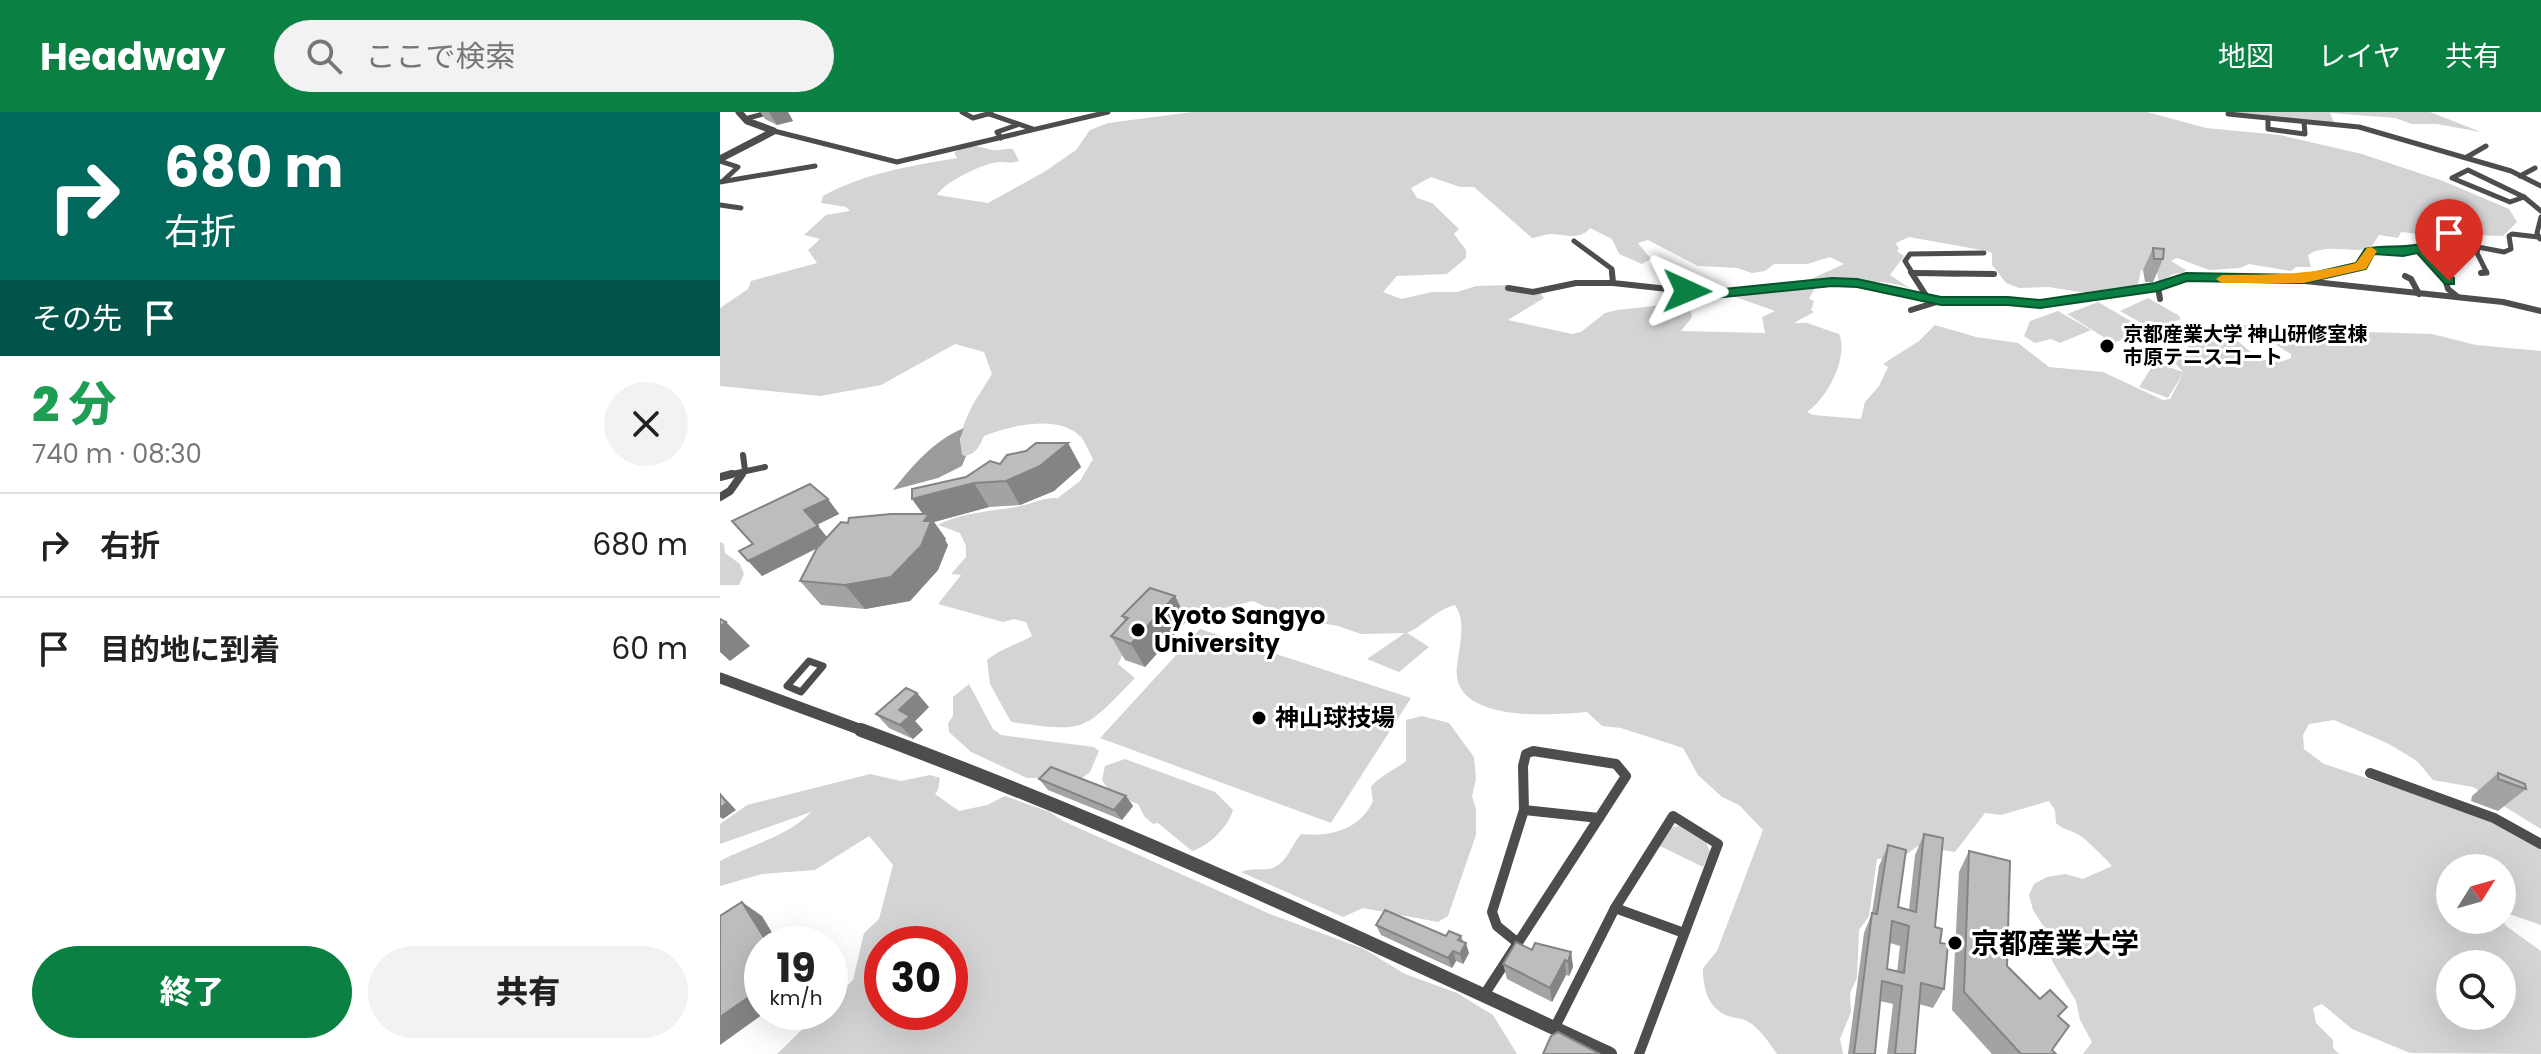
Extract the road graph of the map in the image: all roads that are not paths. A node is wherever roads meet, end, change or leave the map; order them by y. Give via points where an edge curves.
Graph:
1 (739, 112) edge
2 (770, 112) edge
3 (962, 112) edge
4 (1108, 112) edge
5 (991, 113) edge
6 (2226, 116) edge
7 (2268, 118) junction
8 (745, 119) junction
9 (2304, 122) junction
10 (1018, 125) junction
11 (1034, 130) junction
12 (774, 131) junction
13 (1001, 138) junction
14 (2486, 146) dead end
15 (2467, 157) junction
16 (720, 160) edge
17 (815, 166) dead end
18 (2535, 168) dead end
19 (2520, 176) junction
20 (721, 182) edge
21 (2540, 184) edge
22 (2524, 197) junction
23 (720, 205) edge
24 (741, 208) dead end
25 (2541, 218) edge
26 (2540, 238) edge
27 (1574, 241) dead end
28 (1984, 253) dead end
29 (1913, 273) junction
30 (2481, 273) dead end
31 (1994, 274) dead end
32 (2405, 276) dead end
33 (2285, 279) junction
34 (1613, 283) junction
35 (2158, 287) junction
36 (1508, 288) dead end
37 (2419, 294) junction
38 (2458, 297) junction
39 (1928, 298) junction
40 (2160, 299) dead end
41 (1941, 301) junction
42 (1911, 310) dead end
43 (2541, 311) edge
44 (743, 455) dead end
45 (765, 467) dead end
46 (745, 470) junction
47 (720, 477) edge
48 (720, 497) edge
49 (809, 661) joint
50 (720, 678) edge
51 (2370, 773) dead end
52 (1524, 810) junction
53 (1601, 818) junction
54 (2541, 844) edge
55 (1615, 908) junction
56 (1684, 933) junction
57 (1518, 943) junction
58 (1484, 995) junction
59 (1552, 1035) junction
60 (1610, 1054) edge
61 (1639, 1054) edge

1 - 8 street
2 - 8 street
3 - 5 street via 973,118
4 - 11 street
5 - 10 street
6 - 7 street
7 - 9 street
7 - 9 street via 2268,129 2305,134
8 - 12 street
9 - 15 street via 2359,127
10 - 11 street
10 - 13 street via 997,132
11 - 13 street
12 - 13 street via 897,162
12 - 16 street
14 - 15 street
15 - 19 street
16 - 20 street via 738,167
17 - 20 street
18 - 19 street
19 - 21 street
22 - 22 street via 2468,170 2452,178 2510,202
22 - 25 street
23 - 24 street
25 - 26 street
26 - 30 street via 2512,234 2511,249 2504,252 2478,247 2487,273
27 - 34 street via 1612,269
28 - 29 street via 1910,254 1905,261
29 - 31 street
29 - 39 street
32 - 37 street
33 - 35 street via 2186,277
33 - 37 street
33 - 38 street via 2361,266 2369,252 2377,250 2420,248
34 - 36 street via 1576,283 1533,292
34 - 39 street via 1714,294 1857,283
35 - 40 street
35 - 41 street via 2040,304
37 - 38 street
38 - 43 street
39 - 41 street
41 - 42 street
44 - 46 street
45 - 46 street
46 - 47 street
46 - 48 street
49 - 49 street via 802,669 787,686 801,692 823,666
50 - 58 street via 997,780
51 - 54 street via 2494,818
52 - 53 street
52 - 53 street via 1523,766 1526,754 1533,751 1616,764 1626,776
52 - 57 street via 1492,912 1497,926
53 - 57 street
55 - 56 street
55 - 56 street via 1673,816 1718,844
55 - 59 street
56 - 61 street
57 - 58 street
58 - 59 street
59 - 60 street

